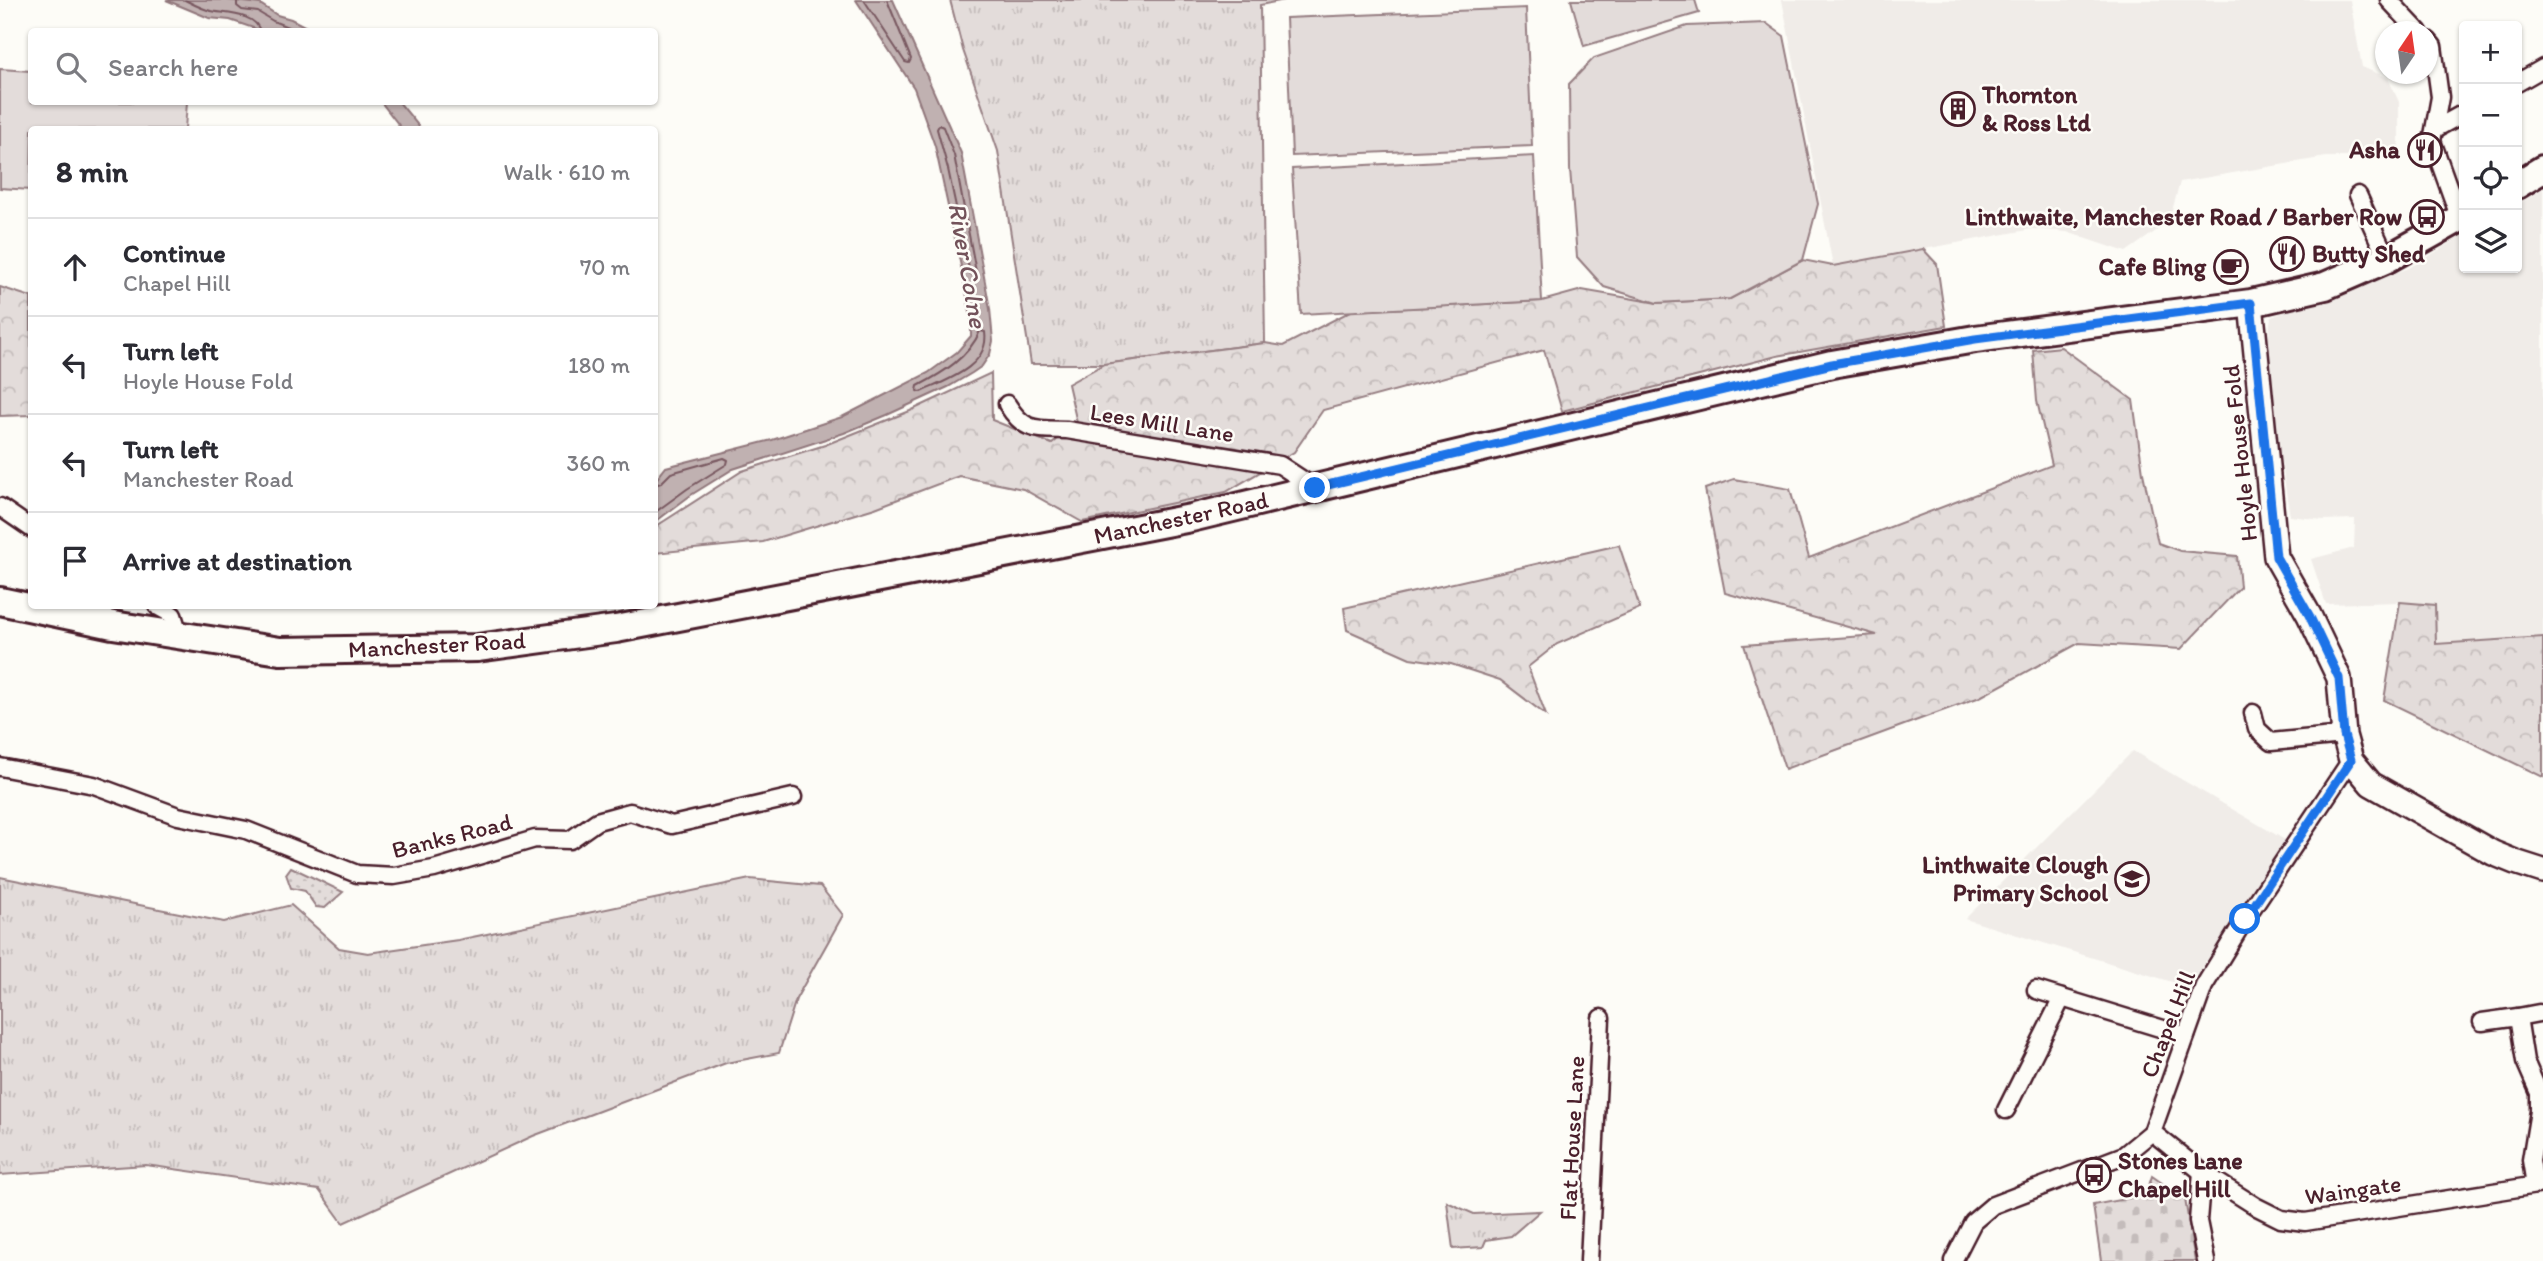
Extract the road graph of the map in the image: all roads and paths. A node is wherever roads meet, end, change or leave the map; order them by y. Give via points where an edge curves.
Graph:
1 (2389, 0) edge
2 (2409, 21) edge
3 (2543, 68) edge
4 (2522, 80) edge
5 (2438, 82) edge
6 (2459, 116) edge
7 (2435, 129) junction
8 (2543, 169) edge
9 (2522, 182) edge
10 (2358, 195) dead end
11 (2459, 210) edge
12 (2459, 220) edge
13 (2387, 259) junction
14 (2251, 303) junction
15 (1007, 404) dead end
16 (1315, 488) junction
17 (0, 507) edge
18 (28, 526) edge
19 (0, 601) edge
20 (28, 607) edge
21 (38, 609) edge
22 (162, 609) edge
23 (180, 637) junction
24 (2253, 713) dead end
25 (2344, 735) junction
26 (2351, 760) junction
27 (0, 767) edge
28 (793, 797) dead end
29 (2543, 871) edge
30 (2036, 990) dead end
31 (2062, 998) junction
32 (2539, 1013) dead end
33 (2518, 1017) junction
34 (1601, 1018) dead end
35 (2482, 1022) dead end
36 (2186, 1037) junction
37 (2538, 1075) edge
38 (2006, 1110) dead end
39 (2152, 1132) junction
40 (2202, 1172) junction
41 (2539, 1184) edge
42 (1589, 1261) edge
43 (1953, 1261) edge
44 (2206, 1261) edge

1 - 2 street
3 - 4 street
5 - 7 street
6 - 7 street
7 - 11 street via 2432,141
8 - 9 main road
10 - 13 street
12 - 13 main road, Manchester Road
13 - 14 main road, Manchester Road via 2325,286
14 - 16 main road, Manchester Road via 1975,339 1832,364
14 - 25 street, Hoyle House Fold via 2276,557 2339,678
15 - 16 street, Lees Mill Lane via 1018,422 1036,429 1067,430 1280,465
16 - 23 main road, Manchester Road via 1191,518 616,629 477,649 280,651
17 - 18 street
19 - 20 main road, Manchester Road
21 - 23 main road, Manchester Road
22 - 23 street via 173,615
24 - 25 street via 2257,729 2271,742
25 - 26 street, Hoyle House Fold
26 - 29 street, Hoyle House Fold via 2371,784 2493,853
26 - 36 street, Chapel Hill via 2203,986
27 - 28 street, Banks Road via 94,785 178,816 246,830 357,873 394,876 536,839 570,840 597,821 630,812 672,825
30 - 31 street
31 - 36 street
31 - 38 street
32 - 33 street
33 - 35 street
33 - 37 street via 2525,1061
34 - 42 street, Flat House Lane
36 - 39 street, Chapel Hill
37 - 41 street via 2539,1111 2531,1160
39 - 40 street, Waingate
39 - 43 street via 2124,1155 1993,1205 1973,1222
40 - 41 street, Waingate via 2281,1219 2305,1222
40 - 44 street via 2199,1221

